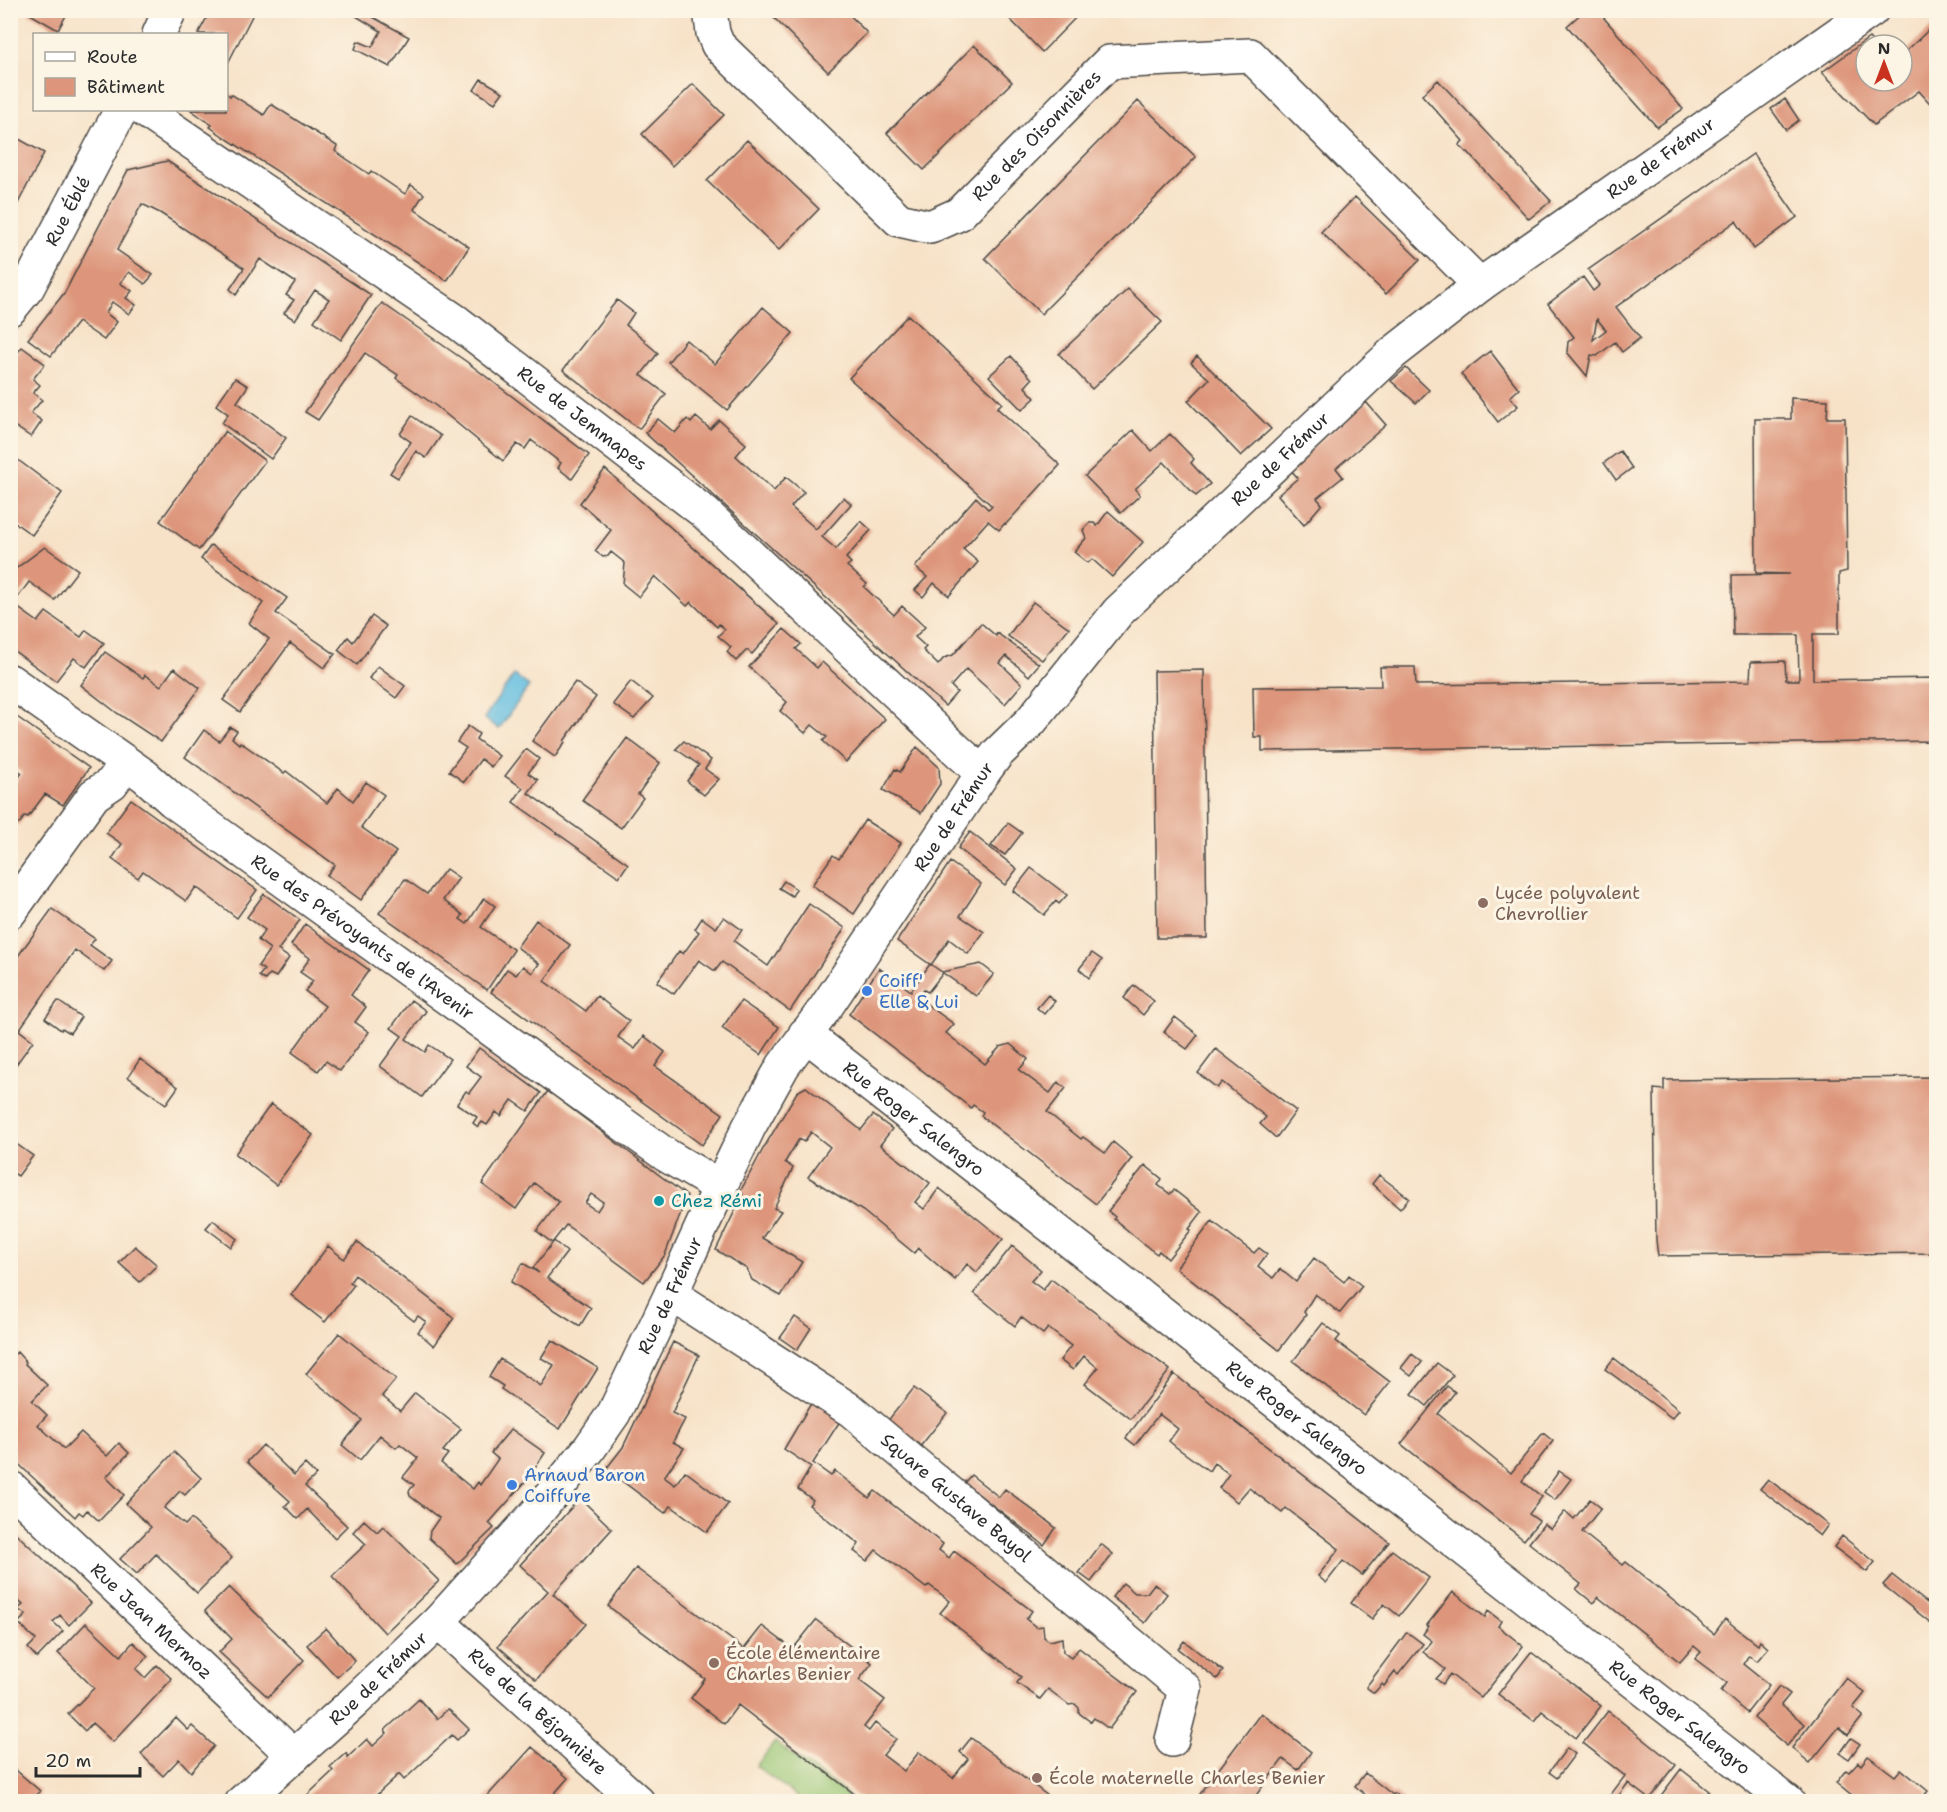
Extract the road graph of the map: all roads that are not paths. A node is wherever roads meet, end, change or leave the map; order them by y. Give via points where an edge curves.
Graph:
1 (170, 10) edge
2 (710, 10) edge
3 (1872, 10) edge
4 (159, 33) edge
5 (120, 111) edge
6 (145, 111) edge
7 (1480, 285) junction
8 (10, 309) edge
9 (10, 681) edge
10 (126, 763) junction
11 (983, 773) junction
12 (10, 912) edge
13 (805, 1034) junction
14 (720, 1187) junction
15 (671, 1294) junction
16 (10, 1487) edge
17 (438, 1622) junction
18 (1172, 1740) dead end
19 (294, 1756) junction
20 (242, 1802) edge
21 (638, 1802) edge
22 (1788, 1802) edge

1 - 4 street
2 - 7 street, Rue des Oisonnières via 718,45 899,220 930,227 959,214 1109,62 1250,55
3 - 7 street, Rue de Frémur
5 - 8 street, Rue Éblé via 28,287
6 - 11 street, Rue de Jemmapes via 457,322 705,513
7 - 11 street, Rue de Frémur via 1393,353 1118,612 1031,721
9 - 10 street, Rue des Prévoyants de l'Avenir
10 - 12 street via 112,783 93,795
10 - 14 street, Rue des Prévoyants de l'Avenir via 173,801 666,1155
11 - 13 street, Rue de Frémur
13 - 14 street, Rue de Frémur via 749,1127
13 - 22 street, Rue Roger Salengro
14 - 15 street, Rue de Frémur
15 - 17 street, Rue de Frémur via 614,1413 590,1449
15 - 18 street, Square Gustave Bayol via 852,1411 1185,1689
16 - 19 street, Rue Jean Mermoz
17 - 19 street, Rue de Frémur
17 - 21 street, Rue de la Béjonnière
19 - 20 street, Rue de Frémur

